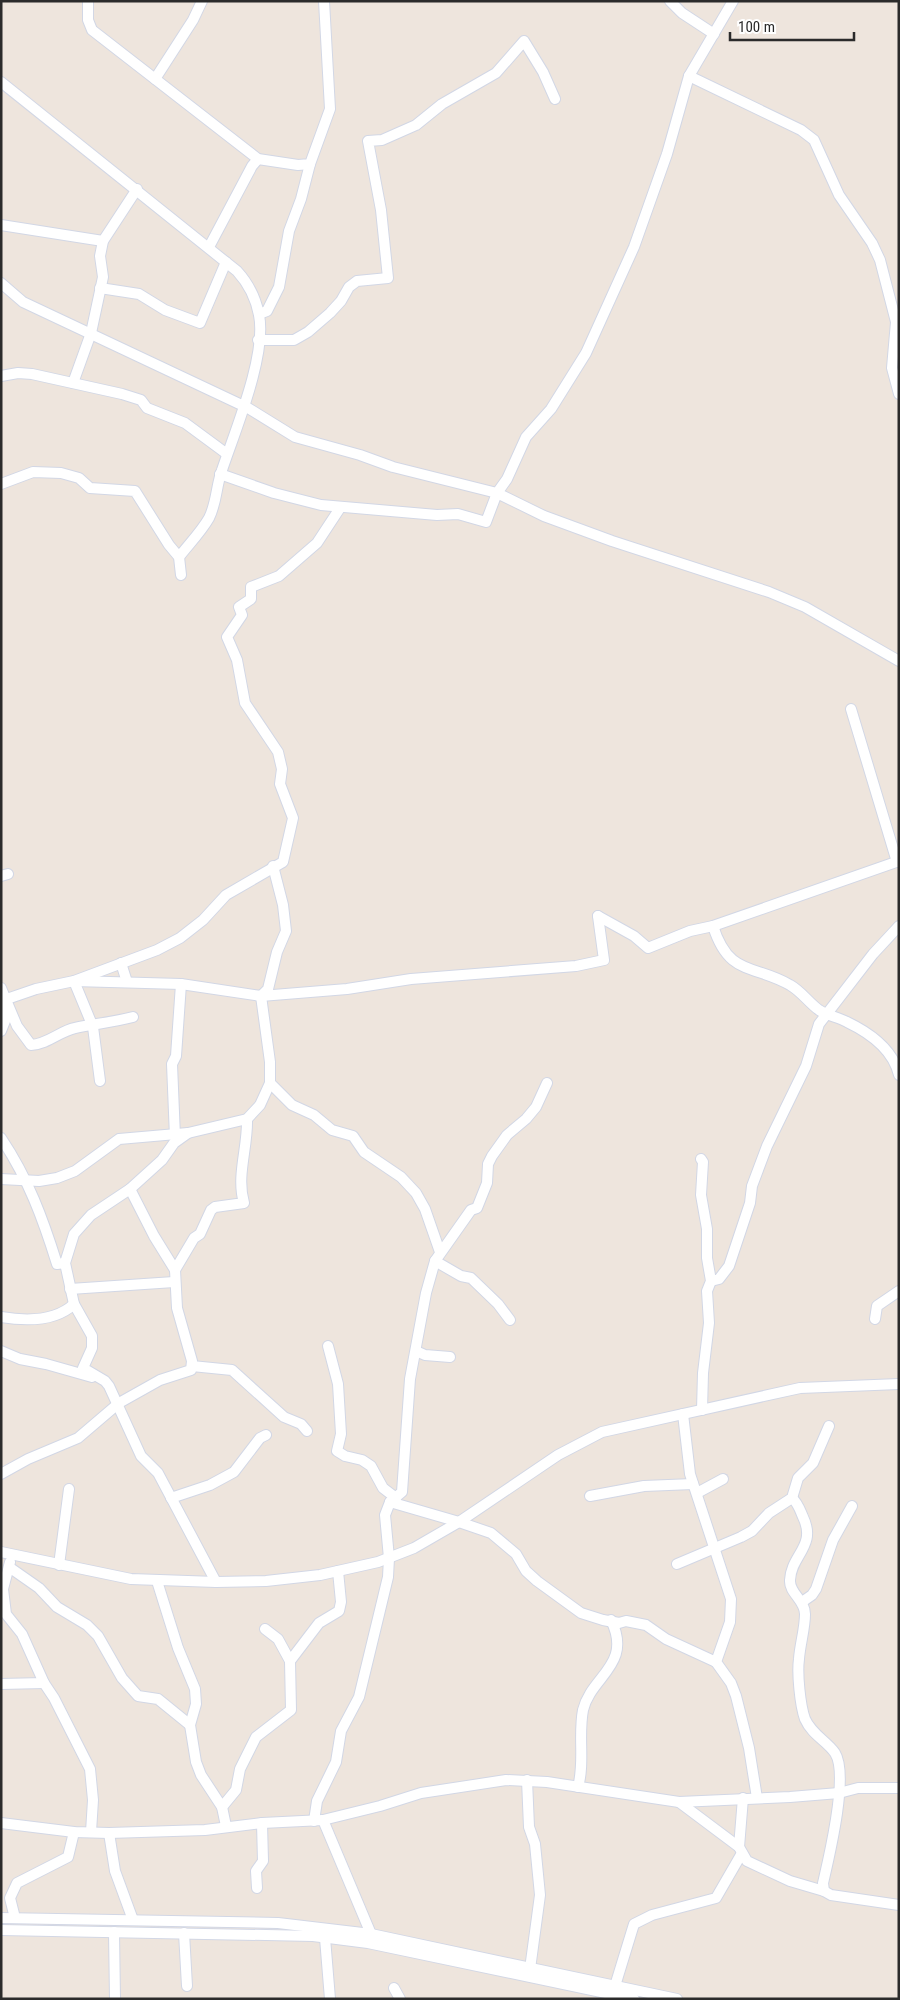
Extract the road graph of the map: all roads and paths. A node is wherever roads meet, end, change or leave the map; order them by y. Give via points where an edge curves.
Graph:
1 (88, 1) edge
2 (202, 1) edge
3 (324, 1) edge
4 (670, 1) edge
5 (734, 1) edge
6 (714, 34) junction
7 (689, 76) junction
8 (155, 79) junction
9 (1, 82) edge
10 (555, 99) dead end
11 (258, 160) junction
12 (310, 164) junction
13 (137, 189) junction
14 (1, 225) edge
15 (103, 241) junction
16 (209, 247) junction
17 (226, 262) junction
18 (1, 283) edge
19 (100, 288) junction
20 (259, 314) junction
21 (91, 333) junction
22 (258, 340) junction
23 (1, 376) edge
24 (73, 383) junction
25 (899, 394) edge
26 (245, 407) junction
27 (227, 454) junction
28 (220, 474) junction
29 (1, 484) edge
30 (497, 493) junction
31 (340, 508) junction
32 (179, 557) junction
33 (181, 575) dead end
34 (899, 661) edge
35 (851, 709) dead end
36 (898, 861) edge
37 (273, 866) junction
38 (713, 926) junction
39 (899, 926) edge
40 (121, 963) junction
41 (74, 981) junction
42 (127, 982) junction
43 (181, 984) junction
44 (1, 988) edge
45 (262, 996) junction
46 (3, 1000) edge
47 (828, 1015) junction
48 (133, 1017) dead end
49 (93, 1027) junction
50 (1, 1031) edge
51 (899, 1075) edge
52 (100, 1081) dead end
53 (270, 1083) junction
54 (547, 1083) dead end
55 (247, 1119) junction
56 (1, 1138) edge
57 (175, 1138) junction
58 (701, 1158) dead end
59 (1, 1179) edge
60 (28, 1181) junction
61 (130, 1189) junction
62 (437, 1257) junction
63 (65, 1263) junction
64 (175, 1270) junction
65 (711, 1281) junction
66 (174, 1282) junction
67 (70, 1289) junction
68 (899, 1291) edge
69 (74, 1304) junction
70 (1, 1316) edge
71 (875, 1319) dead end
72 (510, 1320) dead end
73 (328, 1346) dead end
74 (1, 1350) edge
75 (416, 1351) junction
76 (450, 1357) dead end
77 (192, 1366) junction
78 (98, 1378) junction
79 (899, 1384) edge
80 (119, 1403) junction
81 (702, 1410) junction
82 (683, 1414) junction
83 (829, 1426) dead end
84 (307, 1430) dead end
85 (266, 1435) dead end
86 (1, 1474) edge
87 (723, 1479) dead end
88 (69, 1488) dead end
89 (695, 1488) junction
90 (590, 1496) dead end
91 (171, 1498) junction
92 (792, 1498) junction
93 (393, 1500) junction
94 (852, 1506) dead end
95 (459, 1522) junction
96 (716, 1548) junction
97 (1, 1552) edge
98 (13, 1554) junction
99 (389, 1558) junction
100 (678, 1564) dead end
101 (59, 1565) junction
102 (9, 1567) junction
103 (338, 1571) junction
104 (157, 1580) junction
105 (216, 1582) junction
106 (802, 1602) junction
107 (611, 1620) junction
108 (265, 1629) dead end
109 (290, 1661) junction
110 (716, 1662) junction
111 (44, 1683) junction
112 (1, 1684) edge
113 (190, 1725) junction
114 (527, 1780) junction
115 (578, 1788) junction
116 (899, 1788) edge
117 (839, 1793) junction
118 (743, 1798) junction
119 (757, 1798) junction
120 (679, 1802) junction
121 (222, 1807) junction
122 (319, 1821) junction
123 (1, 1823) edge
124 (262, 1823) junction
125 (226, 1826) junction
126 (74, 1832) junction
127 (91, 1832) junction
128 (109, 1833) junction
129 (741, 1850) junction
130 (257, 1888) dead end
131 (824, 1891) junction
132 (899, 1905) edge
133 (1, 1918) edge
134 (15, 1918) junction
135 (133, 1920) junction
136 (1, 1930) edge
137 (114, 1932) junction
138 (184, 1932) junction
139 (371, 1934) junction
140 (325, 1938) junction
141 (530, 1968) junction
142 (187, 1986) dead end
143 (615, 1986) junction
144 (394, 1988) dead end
145 (115, 1999) edge
146 (330, 1999) edge
147 (400, 1999) edge
148 (634, 1999) edge
149 (677, 1999) edge

1 - 8 street via 88,20 92,30
2 - 8 street
3 - 12 street via 330,109
4 - 6 street
5 - 6 street
6 - 7 street
7 - 25 street via 801,130 814,140 839,195 880,260 896,322 892,368
7 - 30 street via 667,154 634,247 608,305 581,361 551,409 526,438
8 - 11 street
9 - 13 street
10 - 22 street via 524,41 496,73 442,104 416,125 382,140 368,141 381,210 388,278 357,281 330,313 294,340
11 - 12 street
11 - 16 street
12 - 20 street via 289,231 279,287 267,311
13 - 15 street
13 - 16 street
14 - 15 street
15 - 19 street
16 - 17 street
17 - 19 street via 200,322 165,310 139,294
17 - 20 street via 247,281
18 - 21 street via 23,302
19 - 21 street
20 - 22 street
21 - 24 street
21 - 26 street
22 - 26 street
23 - 24 street via 32,374
24 - 27 street via 141,400 148,408 185,423
26 - 27 street
26 - 30 street via 295,437 393,467
27 - 28 street
28 - 31 street via 274,493
28 - 32 street via 215,505 209,518
29 - 32 street via 32,472 61,473 80,478 90,488 135,491
30 - 31 street via 486,522 458,514
30 - 34 street via 544,516 805,606
31 - 37 street via 317,543 279,576 250,587 251,599 238,607 242,615 227,637 237,660 245,703 278,752 282,769 280,784 291,810 291,831 283,862
32 - 33 street
35 - 36 street
36 - 38 street
37 - 40 street via 226,895 203,920 180,938
37 - 45 street via 286,931 268,989
38 - 45 street via 690,930 648,948 634,936 598,916 604,960 576,966 411,979 347,989
38 - 47 street via 718,941 732,961 791,985
39 - 47 street
40 - 41 street
40 - 42 street
41 - 42 street
41 - 46 street
41 - 49 street
42 - 43 street
43 - 45 street
43 - 57 street via 176,1056 172,1064
44 - 46 street
45 - 53 street
46 - 49 street via 21,1035 32,1045 74,1028
46 - 50 street via 7,1016
47 - 51 street via 846,1021 878,1041 896,1062
47 - 65 street via 819,1024 806,1066 767,1146 752,1186 750,1203 730,1266 719,1279
48 - 49 street
49 - 52 street
53 - 55 street via 260,1106
53 - 62 street via 292,1105 314,1115 332,1130 353,1136 364,1152 401,1177 425,1209
54 - 62 street via 536,1106 507,1135 492,1156 487,1183 477,1208 471,1210
55 - 57 street
55 - 64 street via 244,1165 240,1177 244,1203 211,1210 200,1234 194,1238
56 - 60 street
57 - 60 street via 119,1139 75,1171 57,1178
57 - 61 street via 162,1160
58 - 65 street via 701,1195
59 - 60 street
60 - 63 street via 57,1264
61 - 63 street via 81,1224 74,1234
61 - 64 street
62 - 72 street via 461,1276 471,1278
62 - 75 street
63 - 67 street
64 - 66 street
65 - 81 street via 707,1292 709,1323
66 - 67 street
66 - 77 street via 181,1328
67 - 69 street
68 - 71 street via 877,1306
69 - 70 street via 67,1311 46,1319
69 - 78 street via 92,1336 92,1348 83,1368
73 - 93 street via 338,1384 341,1434 337,1451 371,1466
74 - 78 street via 20,1359
75 - 76 street
75 - 93 street via 404,1435 402,1492
77 - 80 street via 191,1370 160,1380
77 - 84 street via 232,1370 284,1416
78 - 80 street via 105,1381
79 - 81 street via 800,1388
80 - 86 street via 78,1438
80 - 91 street via 141,1456 158,1474
81 - 82 street
82 - 89 street via 686,1452
82 - 95 street via 602,1432 580,1441
83 - 92 street via 813,1463 798,1478
85 - 91 street via 260,1438 234,1472 210,1485
87 - 89 street
88 - 101 street
89 - 90 street via 644,1486
89 - 96 street
91 - 105 street
92 - 96 street via 769,1513 752,1531
92 - 106 street via 797,1502 808,1530 790,1581 791,1589
93 - 95 street
93 - 99 street via 385,1515
94 - 106 street via 834,1540 816,1589
95 - 99 street via 414,1548
95 - 107 street via 491,1533 537,1581 581,1613
96 - 100 street
96 - 110 street via 732,1607
97 - 98 street
98 - 101 street
98 - 102 street
99 - 103 street
99 - 122 street via 384,1598 359,1697 340,1731 336,1762 317,1801
101 - 104 street via 131,1579
102 - 111 street via 3,1589 6,1614 22,1634
102 - 113 street via 98,1636 122,1678 138,1696 158,1699
103 - 105 street via 266,1581
103 - 109 street via 339,1611 319,1623
104 - 105 street
104 - 113 street via 195,1689 196,1704
106 - 117 street via 805,1612 798,1672 805,1719 818,1738 834,1751
107 - 110 street via 646,1625 666,1639
107 - 115 street via 617,1634 616,1648 610,1668 586,1701 582,1774
108 - 109 street via 278,1639
109 - 121 street via 291,1710 256,1737 240,1769 236,1790
110 - 119 street via 736,1696
111 - 112 street
111 - 127 street via 90,1769 93,1800
113 - 121 street via 200,1775
114 - 115 street
114 - 122 street via 506,1780 421,1793
114 - 141 street via 529,1827 540,1895
115 - 120 street
116 - 117 street via 858,1788
117 - 119 street
117 - 131 street
118 - 119 street
118 - 120 street
118 - 129 street
120 - 129 street
121 - 125 street
122 - 124 street
122 - 139 street
123 - 126 street
124 - 125 street
124 - 130 street via 263,1861 256,1871
125 - 128 street via 205,1830
126 - 127 street
126 - 134 street via 68,1857 17,1883 10,1898
127 - 128 street
128 - 135 street via 115,1871
129 - 131 street via 747,1861 757,1867
129 - 143 street via 716,1898 652,1915 634,1924
131 - 132 street via 863,1901
133 - 134 street
134 - 135 street
135 - 139 street via 278,1923
136 - 137 street
137 - 138 street
137 - 145 street
138 - 140 street
138 - 142 street
139 - 141 street
140 - 146 street
140 - 148 street via 376,1945
141 - 143 street
143 - 149 street
144 - 147 street

